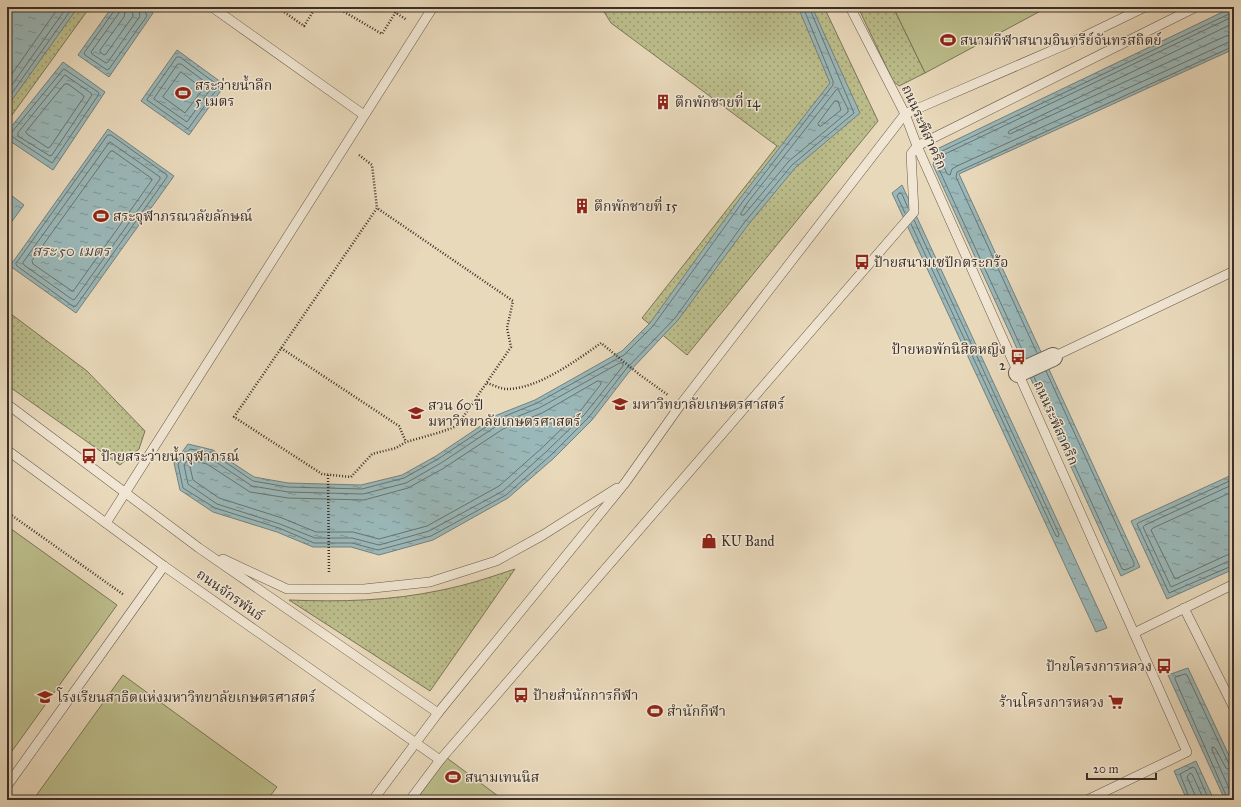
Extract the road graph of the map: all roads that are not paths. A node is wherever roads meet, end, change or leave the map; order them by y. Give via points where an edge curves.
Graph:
1 (212, 7) edge
2 (432, 7) edge
3 (850, 7) edge
4 (1144, 7) edge
5 (1196, 7) edge
6 (905, 114) junction
7 (364, 115) junction
8 (917, 146) junction
9 (1234, 270) edge
10 (1053, 357) joint
11 (1022, 371) junction
12 (7, 404) edge
13 (7, 450) edge
14 (624, 483) junction
15 (125, 493) junction
16 (106, 523) junction
17 (200, 548) junction
18 (164, 566) junction
19 (1234, 584) edge
20 (1184, 608) junction
21 (1134, 633) junction
22 (1234, 708) edge
23 (438, 713) junction
24 (415, 743) junction
25 (440, 760) junction
26 (7, 786) edge
27 (373, 800) edge
28 (410, 800) edge
29 (1087, 800) edge

1 - 7 lane
2 - 7 lane
3 - 6 lane, ถนนระพีสาคริก
4 - 6 lane via 1081,38
5 - 8 lane
6 - 8 lane, ถนนระพีสาคริก
6 - 14 lane via 681,404
7 - 15 lane
8 - 11 lane, ถนนระพีสาคริก
8 - 25 lane via 911,154 914,212
9 - 10 lane
10 - 11 street
11 - 21 lane, ถนนระพีสาคริก
12 - 15 lane, ถนนจักรพันธ์
13 - 16 lane, ถนนจักรพันธ์
14 - 17 lane via 543,535 496,561 430,582 364,589 287,589
14 - 23 lane
15 - 16 lane
15 - 17 lane, ถนนจักรพันธ์
16 - 18 lane, ถนนจักรพันธ์
17 - 23 lane, ถนนจักรพันธ์
18 - 24 lane, ถนนจักรพันธ์
18 - 26 lane
19 - 20 lane
20 - 21 lane
20 - 22 lane
21 - 29 lane, ถนนระพีสาคริก via 1187,752
23 - 24 lane
24 - 25 lane, ถนนจักรพันธ์
24 - 27 lane
25 - 28 lane

